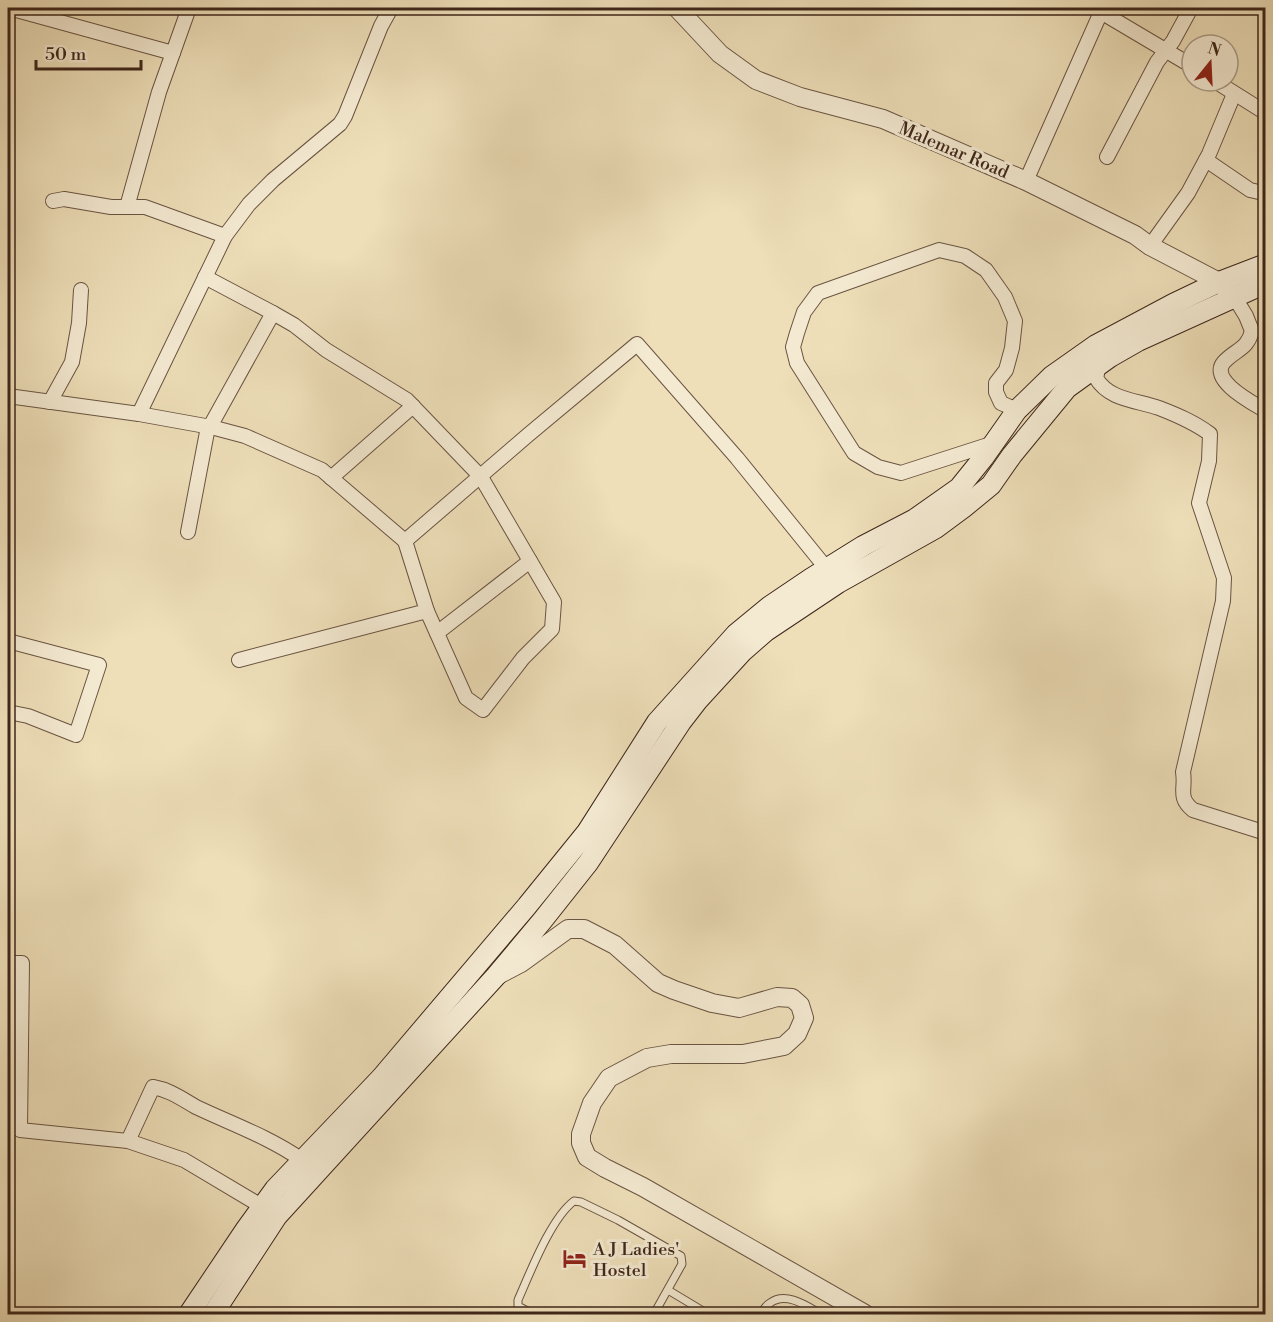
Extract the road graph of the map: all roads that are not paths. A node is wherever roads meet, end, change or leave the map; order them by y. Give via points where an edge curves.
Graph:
1 (9, 8) edge
2 (189, 8) edge
3 (391, 8) edge
4 (677, 8) edge
5 (1191, 8) edge
6 (1166, 51) junction
7 (173, 53) junction
8 (1180, 59) edge
9 (1234, 93) joint
10 (1266, 113) edge
11 (1107, 157) dead end
12 (1206, 160) junction
13 (1026, 181) junction
14 (1266, 189) edge
15 (53, 201) dead end
16 (127, 207) junction
17 (225, 236) junction
18 (1150, 246) junction
19 (1266, 264) edge
20 (205, 277) junction
21 (1219, 282) junction
22 (1266, 283) edge
23 (81, 290) dead end
24 (1235, 298) junction
25 (273, 313) junction
26 (1099, 365) junction
27 (8, 396) edge
28 (50, 402) junction
29 (413, 406) junction
30 (1017, 410) junction
31 (1266, 411) edge
32 (139, 414) junction
33 (211, 427) junction
34 (994, 443) junction
35 (481, 477) junction
36 (331, 478) junction
37 (188, 532) dead end
38 (405, 541) junction
39 (530, 561) junction
40 (832, 576) junction
41 (427, 611) junction
42 (437, 633) junction
43 (8, 641) edge
44 (239, 660) dead end
45 (8, 712) edge
46 (1266, 833) edge
47 (527, 906) junction
48 (542, 921) junction
49 (8, 963) edge
50 (496, 976) junction
51 (128, 1141) junction
52 (302, 1160) junction
53 (270, 1211) junction
54 (668, 1290) junction
55 (189, 1314) edge
56 (213, 1314) edge
57 (533, 1314) edge
58 (654, 1314) edge
59 (708, 1314) edge
60 (760, 1314) edge
61 (821, 1314) edge
62 (865, 1314) edge

1 - 7 street
2 - 7 street
3 - 17 street via 340,124 273,180
4 - 13 street, Malemar Road via 720,54 756,80 800,97 883,119
5 - 6 street
6 - 8 street
6 - 11 street
6 - 13 street via 1101,12
7 - 16 street
9 - 10 street
9 - 12 street
12 - 14 street via 1250,190 1263,193
12 - 18 street
13 - 18 street, Malemar Road
15 - 16 street
16 - 17 street via 145,207
17 - 20 street
18 - 21 street, Malemar Road
19 - 21 main road
20 - 25 street
20 - 32 street
21 - 24 street, Malemar Road
21 - 30 main road via 1096,345 1052,376
22 - 24 main road
23 - 28 street via 72,362
24 - 26 main road via 1138,341
24 - 31 street via 1252,331 1246,346 1223,363 1222,380
25 - 29 street
25 - 33 street
26 - 40 main road via 1067,388 991,485 963,508 936,528
26 - 46 street via 1096,378 1102,389 1196,423 1210,434 1209,461 1199,503 1224,578 1223,601 1183,772 1183,793 1185,803 1193,810
27 - 28 street
28 - 32 street
29 - 35 street
29 - 36 street
30 - 34 main road
30 - 34 street via 1001,403 996,392 996,383 1006,369 1012,348 1015,321 1005,297 986,270 965,256 939,250 818,293 804,312 793,347 797,363 854,453 878,467 901,472
32 - 33 street
33 - 36 street via 245,436 322,470
33 - 37 street
34 - 40 main road via 958,488 915,519 863,546
35 - 38 street
35 - 39 street
35 - 40 street via 637,344 737,458
36 - 38 street
38 - 41 street
39 - 42 street
39 - 42 street via 554,602 552,628 483,710 466,698
40 - 47 main road via 770,606 736,634 698,675 657,722 587,832
40 - 48 main road via 742,652 698,700 588,863
41 - 42 street
41 - 44 street
43 - 45 street via 99,665 76,735
47 - 48 main road
47 - 52 main road via 381,1078
48 - 50 main road
49 - 51 street via 22,963 20,1130
50 - 53 main road
50 - 62 street via 568,929 584,929 615,945 658,983 674,990 739,1008 777,997 792,998 800,1005 804,1018 798,1034 784,1046 743,1054 647,1058 609,1078 592,1103 581,1143 587,1157 604,1168
51 - 52 street via 153,1088 165,1089
51 - 53 street via 184,1160
52 - 53 main road via 275,1189
53 - 55 main road
53 - 56 main road
54 - 57 lane via 682,1264 681,1256 618,1220 574,1201 538,1257 518,1300 518,1306
54 - 58 lane
54 - 59 lane
60 - 61 lane via 770,1302 783,1298

